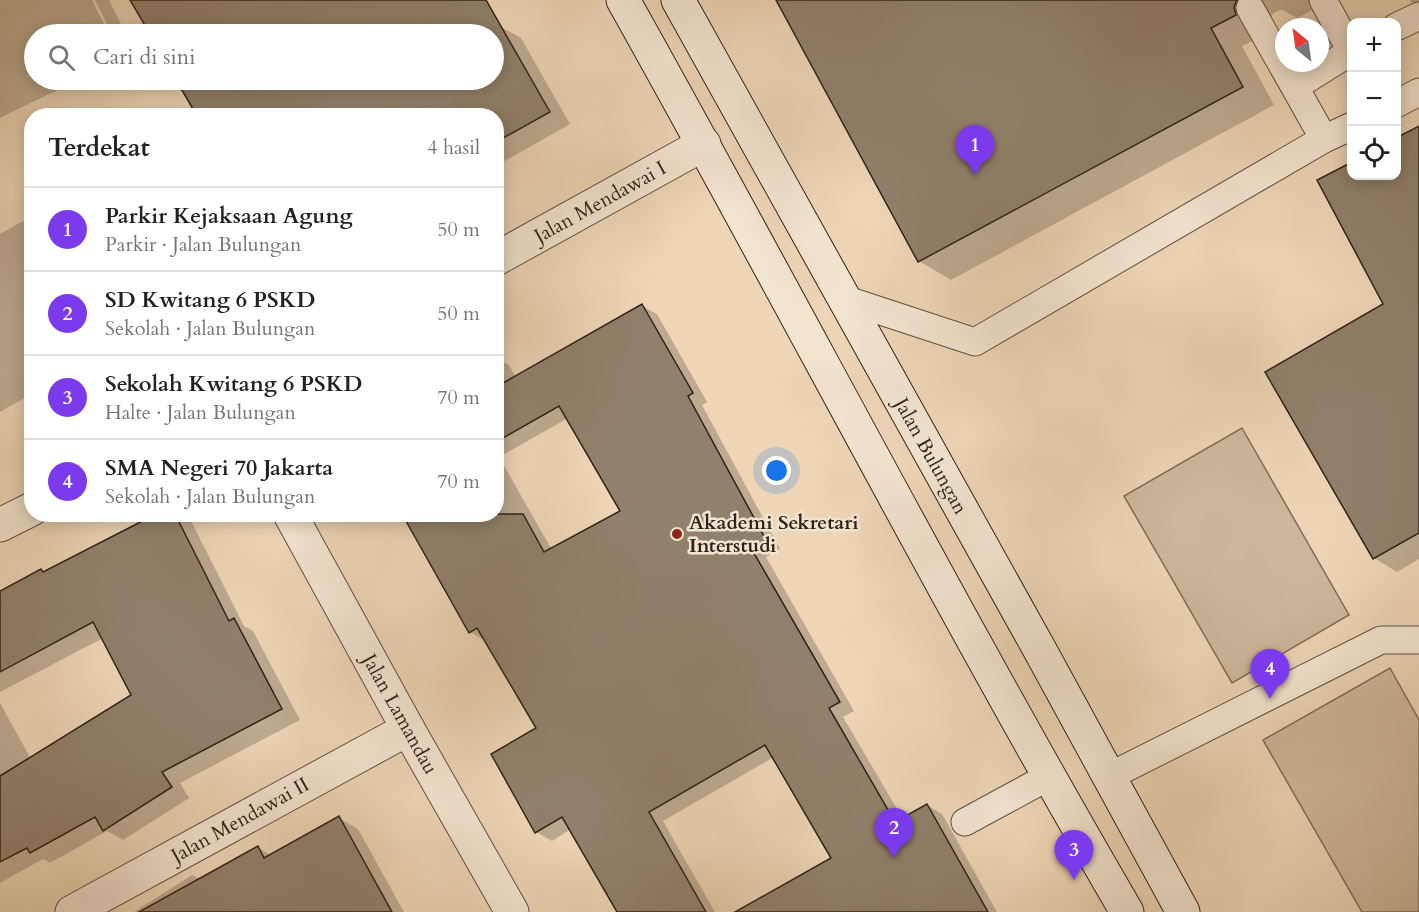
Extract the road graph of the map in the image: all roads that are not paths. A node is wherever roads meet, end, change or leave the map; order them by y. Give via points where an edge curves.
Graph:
1 (623, 0) edge
2 (678, 0) edge
3 (1323, 0) edge
4 (1250, 8) dead end
5 (1419, 16) edge
6 (1401, 25) edge
7 (1347, 45) edge
8 (1347, 54) edge
9 (1296, 86) junction
10 (1419, 92) edge
11 (1401, 101) edge
12 (1347, 128) edge
13 (1324, 139) junction
14 (704, 144) junction
15 (504, 255) edge
16 (844, 299) junction
17 (24, 513) edge
18 (294, 522) edge
19 (0, 525) edge
20 (1419, 640) edge
21 (408, 729) junction
22 (1048, 777) junction
23 (1108, 777) junction
24 (965, 822) dead end
25 (72, 912) edge
26 (512, 912) edge
27 (1127, 912) edge
28 (1183, 912) edge

1 - 14 street
2 - 16 street, Jalan Bulungan
3 - 7 lane
4 - 9 lane
5 - 6 lane
8 - 9 lane
9 - 13 lane
10 - 11 lane
12 - 13 lane
13 - 16 lane via 975,342
14 - 15 street, Jalan Mendawai I
14 - 22 street
16 - 23 street, Jalan Bulungan
17 - 19 street
18 - 21 street, Jalan Lamandau
20 - 23 lane via 1381,640
21 - 25 street, Jalan Mendawai II
21 - 26 street, Jalan Lamandau
22 - 24 lane
22 - 27 street
23 - 28 street, Jalan Bulungan

